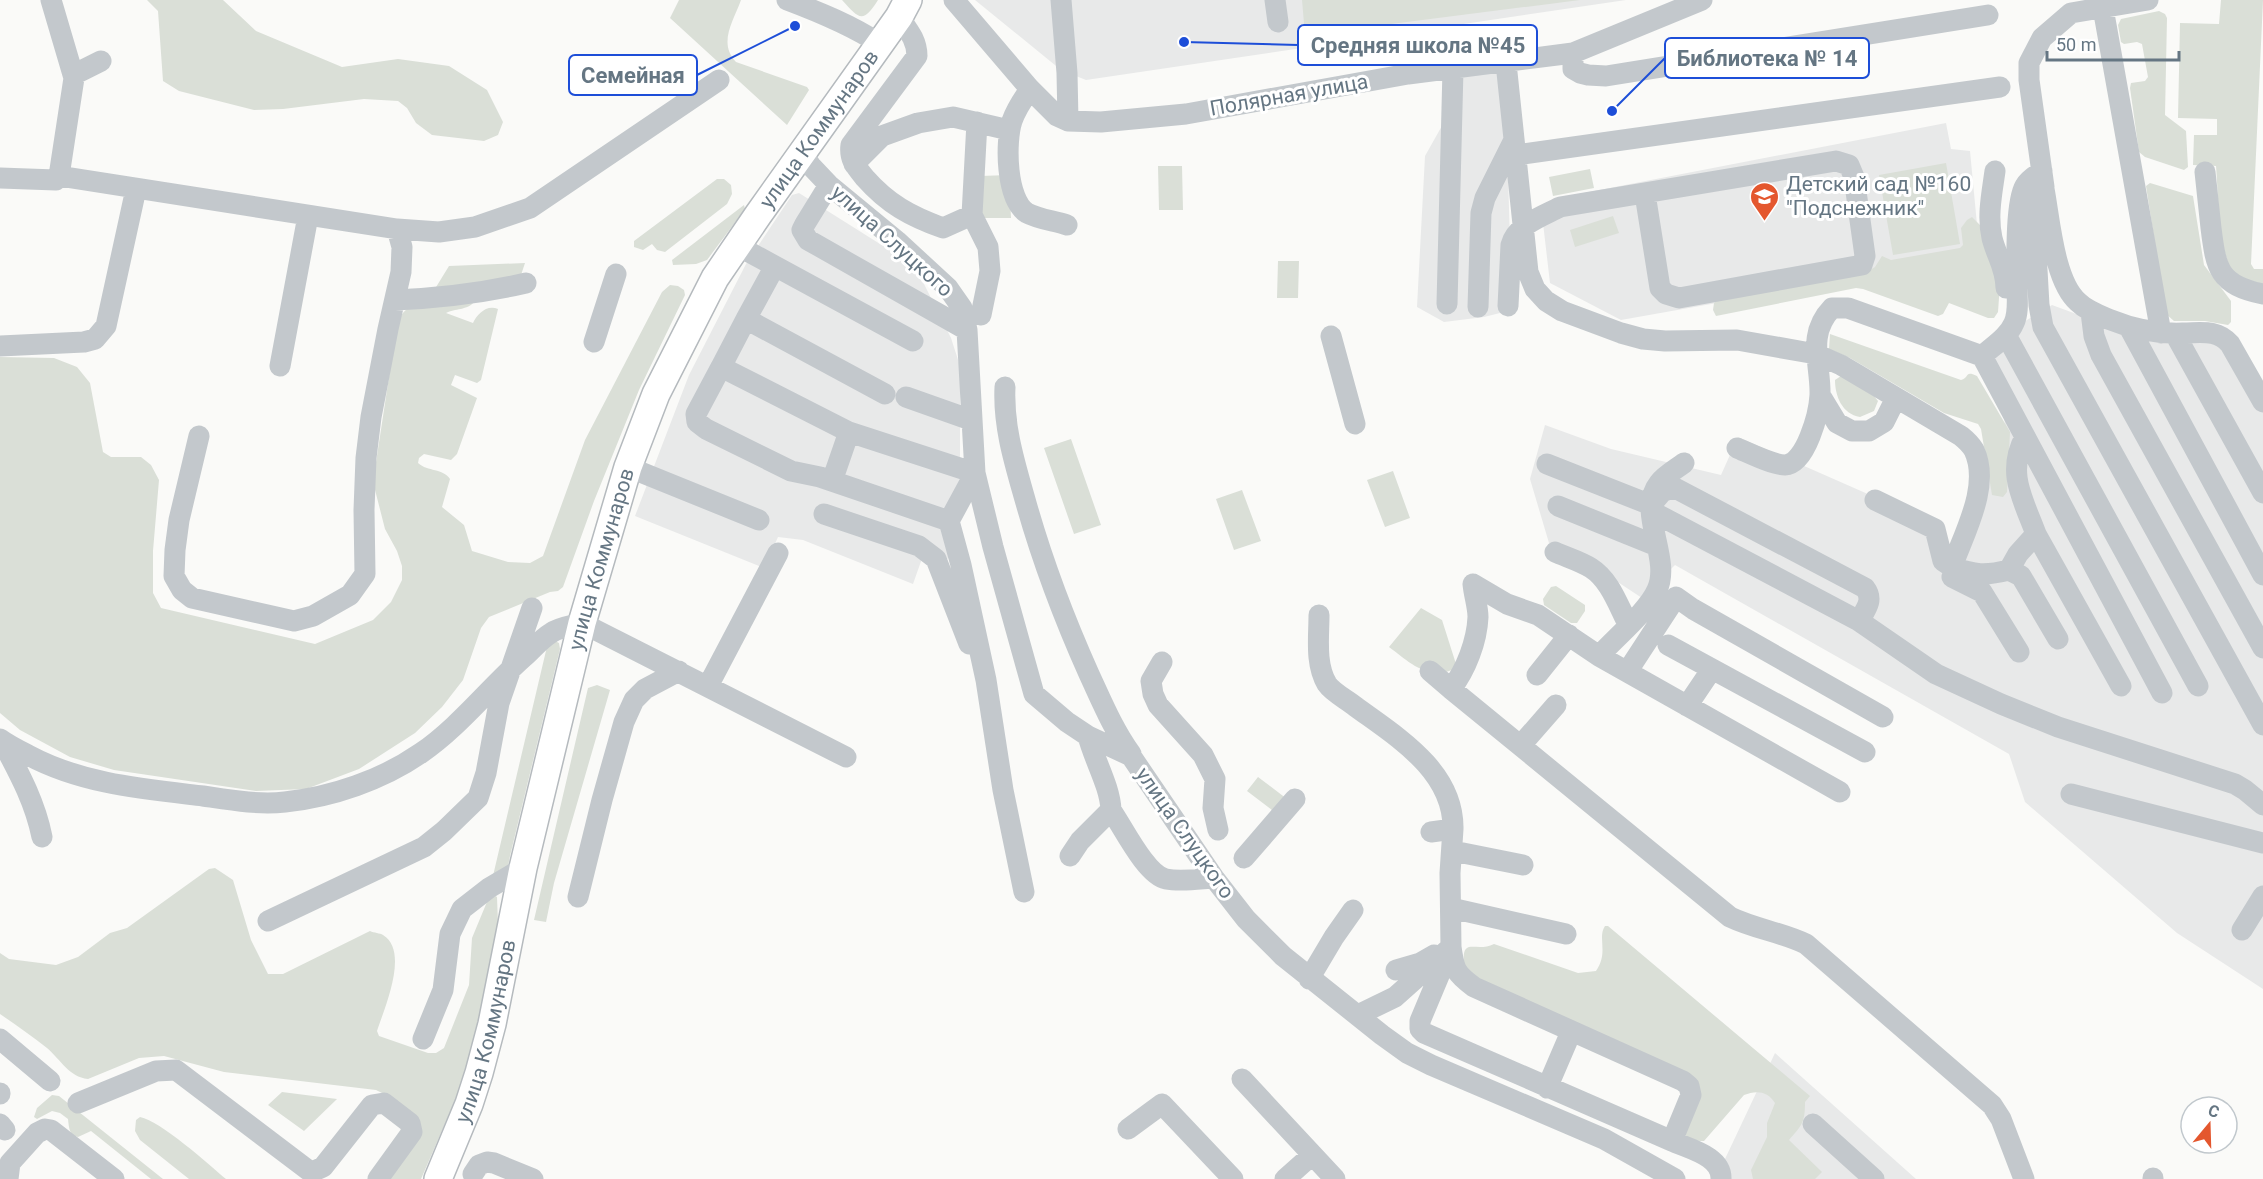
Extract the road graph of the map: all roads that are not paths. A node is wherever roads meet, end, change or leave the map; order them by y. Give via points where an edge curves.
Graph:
1 (51, 0) edge
2 (786, 0) edge
3 (954, 0) edge
4 (1061, 0) edge
5 (1275, 0) edge
6 (1702, 0) edge
7 (2148, 0) edge
8 (2103, 8) junction
9 (903, 9) edge
10 (1988, 15) dead end
11 (1278, 22) dead end
12 (880, 44) junction
13 (1573, 53) junction
14 (101, 61) dead end
15 (1506, 63) junction
16 (1453, 69) junction
17 (74, 78) junction
18 (719, 80) dead end
19 (2000, 87) dead end
20 (1030, 89) junction
21 (1068, 121) junction
22 (977, 122) junction
23 (1009, 130) junction
24 (1515, 147) junction
25 (802, 153) junction
26 (854, 164) junction
27 (1995, 171) dead end
28 (2205, 172) dead end
29 (59, 176) junction
30 (0, 178) edge
31 (2043, 179) junction
32 (829, 185) junction
33 (136, 189) junction
34 (1645, 194) junction
35 (972, 215) junction
36 (308, 216) junction
37 (1067, 225) dead end
38 (1525, 227) junction
39 (397, 229) junction
40 (738, 243) junction
41 (775, 266) junction
42 (616, 274) dead end
43 (526, 283) dead end
44 (2263, 294) edge
45 (395, 300) junction
46 (1447, 304) dead end
47 (1508, 306) dead end
48 (1478, 307) dead end
49 (2091, 312) junction
50 (746, 319) junction
51 (974, 323) junction
52 (2129, 327) junction
53 (2168, 333) junction
54 (1331, 336) dead end
55 (2004, 337) junction
56 (913, 341) dead end
57 (594, 342) dead end
58 (0, 346) edge
59 (1816, 354) junction
60 (1982, 356) junction
61 (280, 366) dead end
62 (721, 367) junction
63 (1005, 387) dead end
64 (1820, 395) junction
65 (1896, 398) junction
66 (2263, 402) edge
67 (971, 420) junction
68 (1355, 424) dead end
69 (849, 432) junction
70 (199, 436) dead end
71 (2025, 437) junction
72 (1737, 448) dead end
73 (1684, 463) dead end
74 (1547, 464) dead end
75 (628, 467) junction
76 (975, 473) junction
77 (832, 481) junction
78 (2263, 492) edge
79 (1875, 500) dead end
80 (1558, 506) dead end
81 (1651, 508) junction
82 (824, 514) dead end
83 (759, 520) dead end
84 (949, 521) junction
85 (2036, 534) junction
86 (1657, 546) junction
87 (1555, 552) dead end
88 (778, 553) dead end
89 (1948, 564) junction
90 (2009, 570) junction
91 (1662, 575) junction
92 (2263, 575) edge
93 (1676, 597) junction
94 (532, 608) dead end
95 (1319, 615) dead end
96 (1859, 621) junction
97 (582, 623) junction
98 (1628, 624) junction
99 (1569, 635) junction
100 (2058, 639) dead end
101 (1668, 645) dead end
102 (2263, 648) edge
103 (2019, 652) dead end
104 (1599, 656) junction
105 (1162, 662) dead end
106 (1712, 669) junction
107 (509, 670) junction
108 (1430, 670) dead end
109 (679, 671) junction
110 (1627, 672) junction
111 (1537, 675) dead end
112 (986, 680) junction
113 (708, 686) junction
114 (2121, 686) dead end
115 (2198, 686) dead end
116 (1451, 689) junction
117 (2162, 693) dead end
118 (1556, 705) dead end
119 (1687, 705) junction
120 (1883, 717) dead end
121 (2263, 725) edge
122 (1088, 736) junction
123 (1, 740) edge
124 (1521, 745) junction
125 (1865, 752) dead end
126 (1131, 756) junction
127 (846, 757) dead end
128 (1840, 792) dead end
129 (2071, 794) dead end
130 (1295, 799) dead end
131 (2263, 805) edge
132 (1112, 810) junction
133 (1453, 829) junction
134 (1218, 830) dead end
135 (1431, 832) dead end
136 (42, 837) dead end
137 (2263, 843) edge
138 (1453, 851) junction
139 (1070, 856) dead end
140 (1244, 858) dead end
141 (1523, 865) dead end
142 (523, 868) junction
143 (1214, 878) junction
144 (1024, 892) dead end
145 (2263, 896) edge
146 (578, 897) dead end
147 (1451, 908) junction
148 (1353, 910) dead end
149 (268, 921) dead end
150 (2242, 930) dead end
151 (1566, 934) dead end
152 (1451, 947) junction
153 (1396, 970) dead end
154 (1309, 979) junction
155 (1358, 1015) junction
156 (1571, 1032) junction
157 (0, 1039) edge
158 (423, 1039) dead end
159 (1242, 1079) dead end
160 (51, 1081) dead end
161 (1547, 1088) junction
162 (78, 1103) dead end
163 (1813, 1124) dead end
164 (1128, 1129) dead end
165 (1672, 1141) junction
166 (1312, 1155) junction
167 (442, 1169) edge
168 (8, 1179) edge
169 (114, 1179) edge
170 (378, 1179) edge
171 (533, 1179) edge
172 (1233, 1179) edge
173 (1286, 1179) edge
174 (1335, 1179) edge
175 (1675, 1179) edge
176 (1721, 1179) edge
177 (1874, 1179) edge
178 (2024, 1179) edge

1 - 17 street
2 - 12 street
3 - 20 street
4 - 21 street
5 - 11 street
6 - 13 street, Полярная улица
7 - 8 street
8 - 31 street via 2071,13 2042,38 2029,63
8 - 53 street
9 - 12 main road, улица Коммунаров
9 - 26 street via 917,56 851,145 849,154
10 - 13 street via 1606,76 1574,69
12 - 25 main road, улица Коммунаров
13 - 15 street, Полярная улица
14 - 17 street
15 - 16 street, Полярная улица
15 - 24 street
16 - 21 street, Полярная улица via 1186,114
16 - 46 street
17 - 29 street
18 - 39 street via 530,208 475,227 439,232
19 - 24 street
20 - 21 street via 1056,116
20 - 23 street
22 - 23 street
22 - 26 street via 954,117 918,123 882,136
22 - 35 street
23 - 37 street via 1008,167 1019,204 1028,213
24 - 38 street
24 - 48 street via 1485,198 1481,213
25 - 32 street, улица Слуцкого
25 - 40 main road, улица Коммунаров
26 - 35 street via 881,196 919,220 943,228
27 - 55 street via 1990,208 1992,238 2007,285
28 - 44 street via 2215,261 2226,279 2243,290
29 - 30 street via 56,180
29 - 33 street
31 - 49 street via 2060,274 2068,291
31 - 55 street via 2029,180 2023,189 2017,248 2018,313
31 - 121 street via 2034,217 2043,327
32 - 51 street, улица Слуцкого via 948,288
32 - 51 street via 802,230 808,240
33 - 36 street
33 - 58 street via 106,326 95,339
34 - 34 street via 1836,161 1849,165 1854,177 1865,256 1862,265 1679,298 1660,288
34 - 38 street via 1560,207
35 - 51 street via 988,247 990,272
36 - 39 street
36 - 61 street
38 - 47 street via 1514,236 1511,245
38 - 59 street via 1528,272 1534,289 1562,311 1643,339 1737,340
39 - 45 street via 403,257
40 - 41 street
40 - 75 main road, улица Коммунаров via 656,394
41 - 50 street
41 - 56 street
42 - 57 street
43 - 45 street via 492,291
45 - 70 street via 366,458 364,574 350,595 313,616 294,621 192,598 182,590 174,576 175,550
49 - 52 street
49 - 102 street via 2094,336 2102,355
50 - 62 street
50 - 67 street via 895,396
51 - 67 street, улица Слуцкого
52 - 53 street
52 - 92 street
53 - 66 street via 2209,332 2224,337
53 - 78 street
54 - 68 street
55 - 60 street
55 - 115 street
59 - 60 street via 1822,319 1832,308 1848,308
59 - 64 street
59 - 65 street via 1841,364
60 - 71 street
62 - 69 street
62 - 77 street via 696,414 697,422 779,466
63 - 126 street via 1012,450 1043,562 1108,718
64 - 65 street via 1837,423 1852,431 1869,431 1884,422
64 - 72 street via 1815,421 1794,463 1783,465
65 - 89 street via 1961,436 1973,448 1979,488
67 - 76 street, улица Слуцкого
69 - 76 street
69 - 77 street
71 - 85 street via 2015,462 2017,482
71 - 117 street
73 - 81 street via 1660,481 1653,491
74 - 81 street
75 - 83 street
75 - 97 main road, улица Коммунаров
76 - 84 street
76 - 122 street, улица Слуцкого via 1034,694
77 - 84 street
79 - 89 street via 1935,529
80 - 86 street
81 - 86 street
81 - 96 street
81 - 96 street via 1663,491 1674,488 1865,588 1870,601
82 - 112 street via 919,546 936,559
84 - 112 street
85 - 90 street
85 - 114 street
86 - 91 street
87 - 98 street via 1596,572 1606,582
88 - 113 street
89 - 90 street via 1989,576
89 - 103 street via 1945,571 1952,577 1982,592
90 - 100 street via 2021,576
91 - 93 street
91 - 98 street via 1646,607
93 - 110 street
93 - 120 street
94 - 107 street
95 - 133 street via 1319,659 1328,685 1413,750 1433,772 1447,795
96 - 131 street via 1928,669 2001,704 2058,727 2235,784
97 - 107 street via 550,634
97 - 109 street
97 - 142 main road, улица Коммунаров
98 - 104 street
99 - 104 street
99 - 111 street
99 - 116 street via 1538,615 1507,604 1473,584 1477,628 1464,667
101 - 106 street
104 - 110 street
105 - 134 street via 1151,681 1153,694 1158,705 1203,755 1215,779 1213,808
106 - 119 street
106 - 125 street
107 - 123 street via 420,754 389,772 346,789 284,802 251,802 88,779 52,767
107 - 149 street via 478,798 424,847
108 - 116 street
109 - 113 street
109 - 146 street via 645,689 634,700 624,722
110 - 119 street
112 - 144 street
113 - 127 street
116 - 124 street
118 - 124 street
119 - 128 street
122 - 126 street, улица Слуцкого
122 - 132 street
123 - 136 street via 28,791
124 - 178 street via 1730,917 1749,927 1788,935 1806,944 1992,1105
126 - 143 street, улица Слуцкого
129 - 137 street
130 - 140 street
132 - 139 street
132 - 143 street via 1149,868 1161,877
133 - 135 street
133 - 138 street
138 - 141 street
138 - 147 street
142 - 158 street via 462,909 450,934 443,990
142 - 167 main road, улица Коммунаров via 490,1034 470,1104
143 - 154 street, улица Слуцкого via 1246,919
145 - 150 street
147 - 151 street
147 - 152 street
148 - 154 street
152 - 153 street
152 - 155 street via 1395,997
152 - 156 street via 1454,968 1473,987
152 - 161 street via 1420,1029
154 - 155 street, улица Слуцкого
155 - 175 street, улица Слуцкого via 1407,1053 1604,1139
156 - 161 street
156 - 165 street via 1689,1086 1691,1095
157 - 160 street
159 - 166 street
161 - 165 street
162 - 170 street via 156,1071 176,1070 314,1171 323,1167 372,1105 384,1103 410,1123 412,1132
163 - 177 street
164 - 172 street via 1162,1104
165 - 176 street via 1713,1160 1719,1166
166 - 173 street
166 - 174 street
167 - 171 street via 474,1171 490,1162
168 - 169 street via 10,1164 37,1132 45,1129

